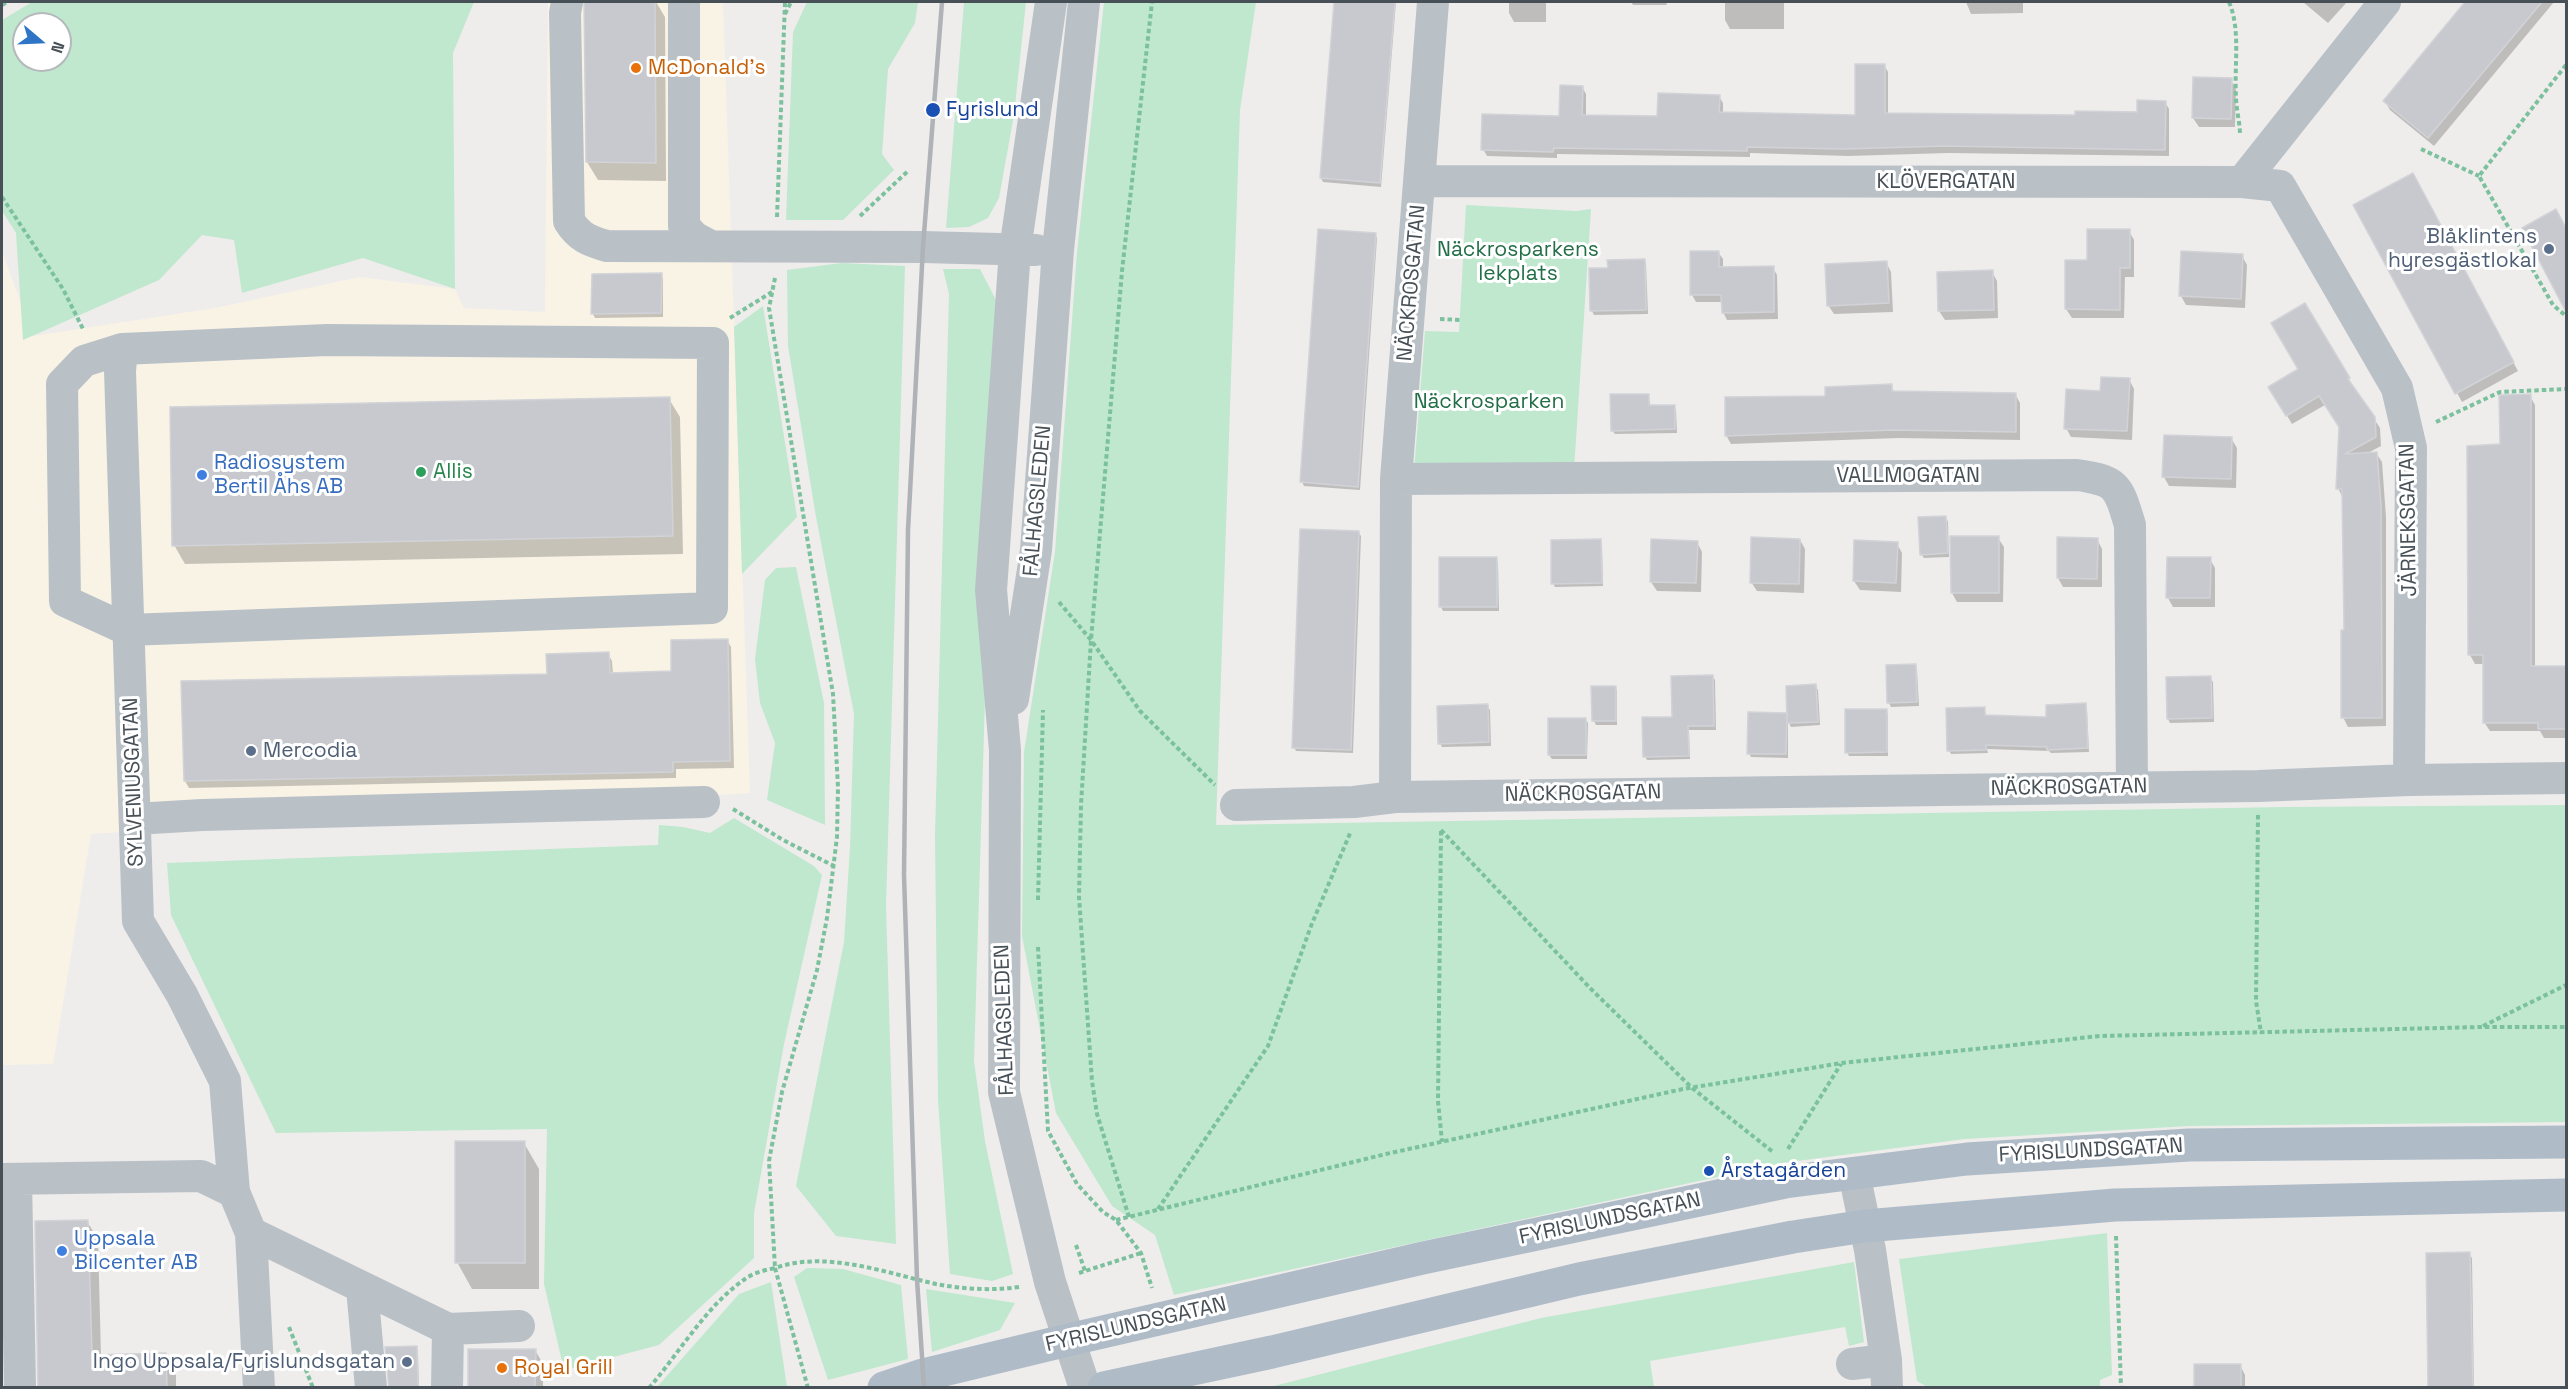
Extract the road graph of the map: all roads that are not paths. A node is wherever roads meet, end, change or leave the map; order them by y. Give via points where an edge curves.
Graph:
1 (567, 2) edge
2 (684, 2) edge
3 (1051, 2) edge
4 (1084, 2) edge
5 (1432, 2) edge
6 (2385, 2) edge
7 (1420, 181) junction
8 (2242, 182) junction
9 (709, 245) junction
10 (1015, 250) junction
11 (1058, 250) junction
12 (109, 353) junction
13 (1396, 478) junction
14 (129, 630) junction
15 (1005, 750) junction
16 (2566, 778) edge
17 (2409, 780) junction
18 (2132, 787) junction
19 (1395, 797) junction
20 (704, 802) road end
21 (1236, 805) road end
22 (135, 819) junction
23 (2566, 1142) edge
24 (1854, 1173) junction
25 (9, 1179) edge
26 (234, 1192) junction
27 (2566, 1195) edge
28 (1865, 1226) junction
29 (251, 1233) junction
30 (362, 1288) junction
31 (519, 1326) dead end
32 (448, 1329) junction
33 (256, 1339) junction
34 (1068, 1340) junction
35 (1852, 1364) dead end
36 (1887, 1374) edge
37 (20, 1388) edge
38 (259, 1388) edge
39 (279, 1388) edge
40 (370, 1388) edge
41 (447, 1388) edge
42 (884, 1388) edge
43 (1085, 1388) edge
44 (1104, 1388) edge

1 - 9 street via 569,221 576,233 607,246
2 - 9 street via 684,226
3 - 10 street, FÅLHAGSLEDEN
4 - 11 street, FÅLHAGSLEDEN
5 - 7 street, NÄCKROSGATAN
6 - 8 street
7 - 8 street, KLÖVERGATAN
7 - 13 street, NÄCKROSGATAN
8 - 17 street, JÄRNEKSGATAN via 2280,186 2397,388 2411,448
9 - 10 street
10 - 11 street
10 - 15 street, FÅLHAGSLEDEN via 991,590
11 - 15 street, FÅLHAGSLEDEN via 1036,550
12 - 14 street, SYLVENIUSGATAN via 120,370
12 - 14 street via 84,361 62,384 65,601
12 - 14 street via 327,340 713,343 712,608
13 - 18 street, VALLMOGATAN via 2077,475 2103,479 2120,492 2130,525
13 - 19 street, NÄCKROSGATAN
14 - 22 street, SYLVENIUSGATAN
15 - 34 street, FÅLHAGSLEDEN via 1004,1092
16 - 17 street, NÄCKROSGATAN
17 - 18 street, NÄCKROSGATAN
18 - 19 street, NÄCKROSGATAN
19 - 21 street
20 - 22 street
22 - 26 street, SYLVENIUSGATAN via 138,921 182,995 225,1081
23 - 24 main road, FYRISLUNDSGATAN via 2189,1145 1967,1159
24 - 28 street
24 - 34 main road, FYRISLUNDSGATAN via 1785,1182 1447,1253
25 - 26 street via 201,1176
25 - 37 street
26 - 29 street, SYLVENIUSGATAN
27 - 28 main road via 2115,1205
28 - 36 street
28 - 44 main road via 1579,1279
29 - 30 street
29 - 33 street, SYLVENIUSGATAN
30 - 32 street
30 - 40 street
31 - 32 street
32 - 41 street
33 - 38 street, SYLVENIUSGATAN
33 - 39 street, SYLVENIUSGATAN
34 - 42 main road, FYRISLUNDSGATAN
34 - 43 street, FÅLHAGSLEDEN
35 - 36 street

